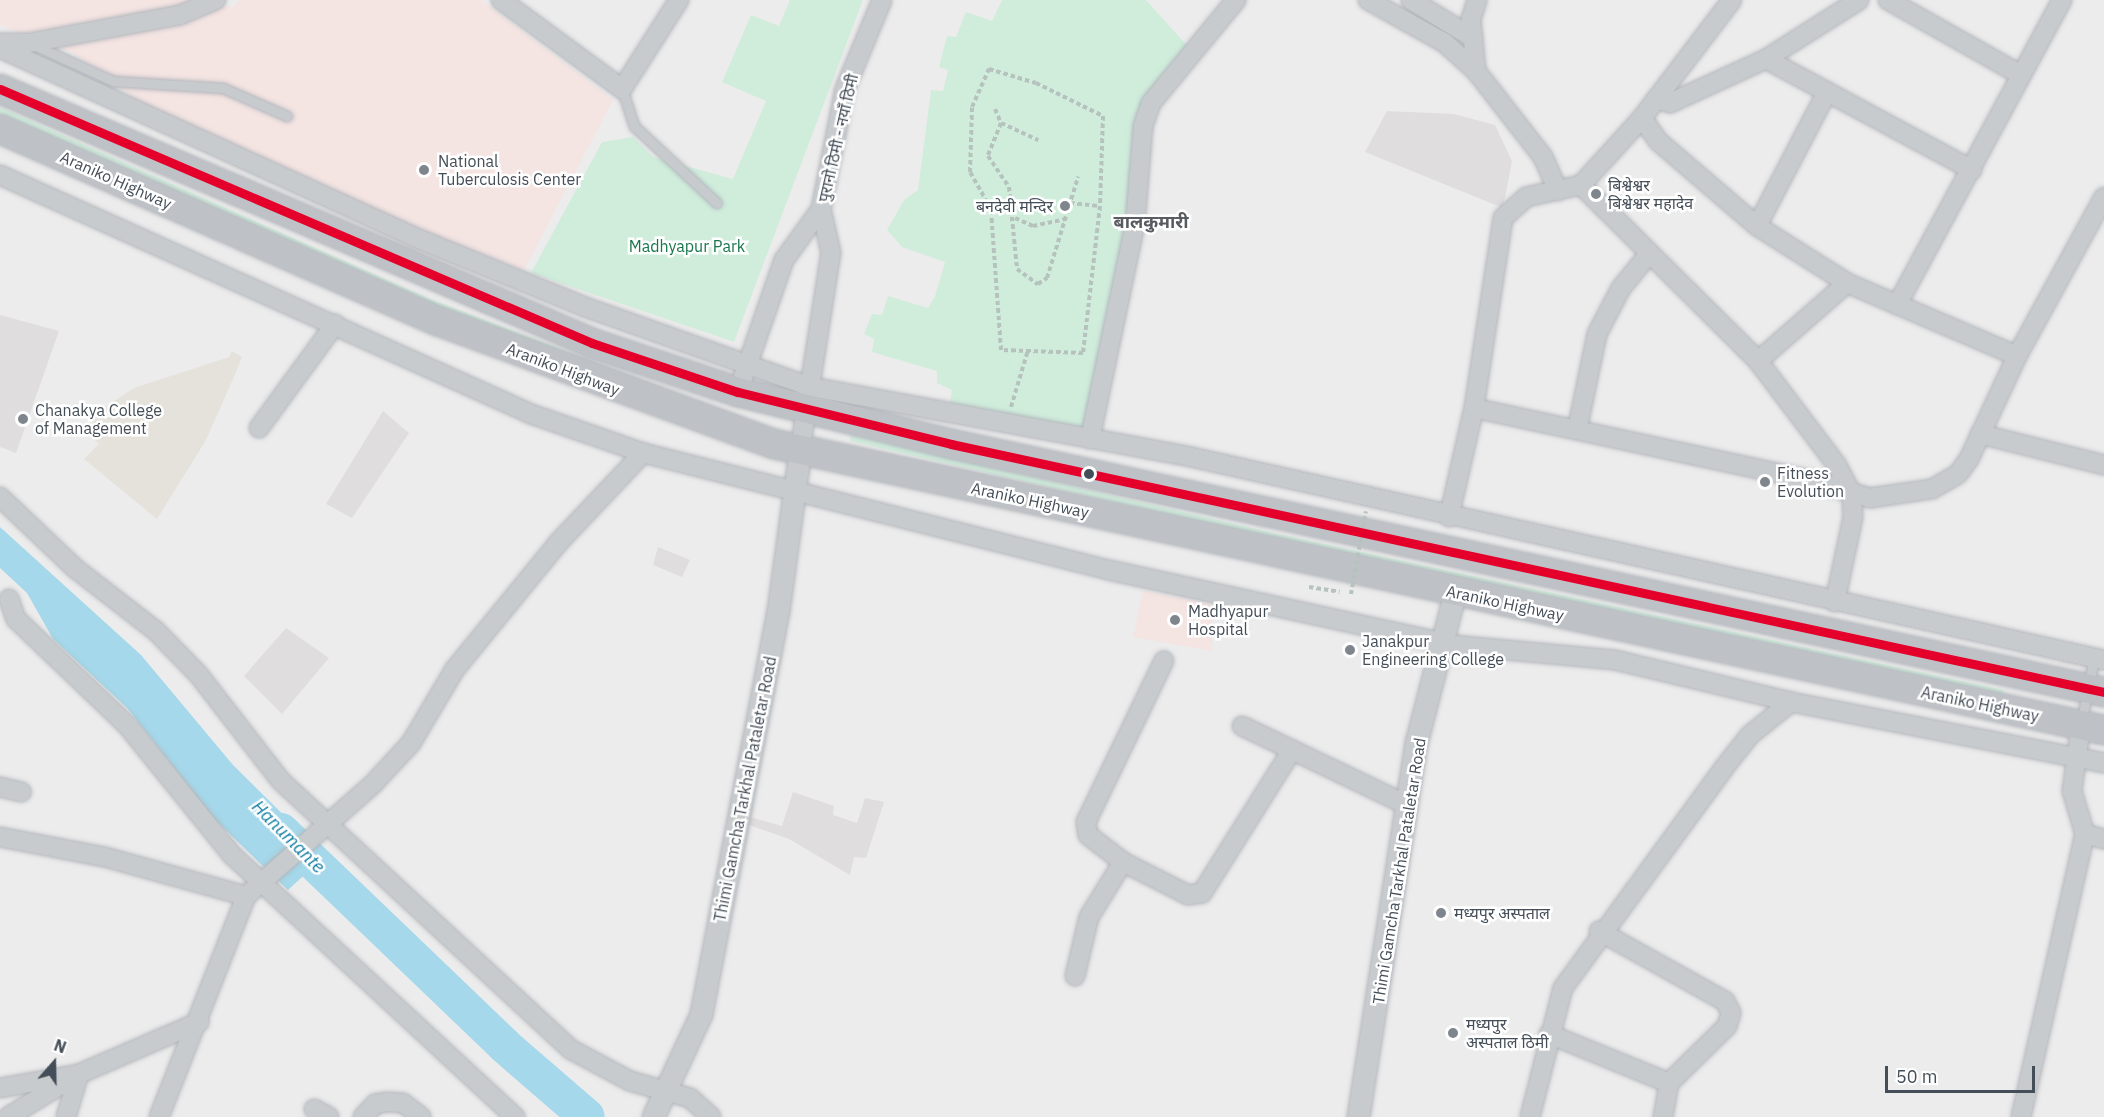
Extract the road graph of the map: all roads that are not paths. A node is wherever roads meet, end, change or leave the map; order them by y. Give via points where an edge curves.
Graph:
1 (216, 0) edge
2 (501, 0) edge
3 (679, 0) edge
4 (882, 0) edge
5 (1236, 0) edge
6 (1368, 0) edge
7 (1411, 0) edge
8 (1477, 0) edge
9 (1732, 0) edge
10 (1859, 0) edge
11 (1888, 0) edge
12 (2062, 0) edge
13 (1473, 38) junction
14 (29, 43) junction
15 (0, 46) edge
16 (1766, 59) junction
17 (1476, 72) junction
18 (2021, 75) junction
19 (0, 89) edge
20 (622, 89) junction
21 (1827, 92) junction
22 (1656, 99) junction
23 (287, 116) dead end
24 (1642, 118) junction
25 (0, 129) edge
26 (1972, 170) junction
27 (0, 175) edge
28 (1581, 184) junction
29 (1558, 190) junction
30 (2104, 197) edge
31 (717, 203) dead end
32 (821, 209) junction
33 (1757, 226) junction
34 (1649, 254) junction
35 (1847, 284) junction
36 (1897, 305) junction
37 (335, 324) junction
38 (2017, 356) junction
39 (1758, 361) junction
40 (750, 366) junction
41 (738, 392) junction
42 (810, 399) junction
43 (1474, 408) junction
44 (259, 428) dead end
45 (1577, 430) junction
46 (1980, 434) junction
47 (1090, 440) junction
48 (800, 450) junction
49 (643, 453) junction
50 (2104, 465) edge
51 (794, 490) junction
52 (1852, 494) junction
53 (0, 497) edge
54 (1449, 517) junction
55 (1455, 592) junction
56 (9, 598) dead end
57 (1834, 602) junction
58 (1446, 644) junction
59 (2099, 659) edge
60 (1164, 660) dead end
61 (2096, 690) edge
62 (1791, 702) junction
63 (1242, 726) dead end
64 (2092, 728) edge
65 (1292, 750) junction
66 (2074, 756) junction
67 (2104, 763) edge
68 (0, 787) edge
69 (21, 792) dead end
70 (1407, 805) junction
71 (319, 831) junction
72 (2085, 834) junction
73 (0, 837) edge
74 (2104, 839) edge
75 (1123, 862) junction
76 (263, 879) junction
77 (246, 896) junction
78 (1599, 931) junction
79 (1075, 976) dead end
80 (199, 1022) junction
81 (1549, 1034) junction
82 (79, 1074) junction
83 (1669, 1083) junction
84 (0, 1089) edge
85 (658, 1104) edge
86 (8, 1117) edge
87 (66, 1117) edge
88 (159, 1117) edge
89 (363, 1117) edge
90 (421, 1117) edge
91 (515, 1117) edge
92 (711, 1117) edge
93 (1358, 1117) edge
94 (1530, 1117) edge
95 (1663, 1117) edge
96 (2020, 1117) edge

1 - 14 street via 180,15
2 - 20 street
3 - 20 street
4 - 32 street, पुरानो ठिमी - नयाँ ठिमी via 845,89
5 - 47 street via 1151,103 1143,126 1135,224
6 - 17 street via 1445,44
7 - 13 street
8 - 13 street
9 - 22 street
10 - 16 street
11 - 18 street
12 - 18 street
13 - 17 street
14 - 15 street
14 - 23 lane via 114,81 224,88
15 - 40 street via 412,236 585,308
16 - 21 street
16 - 22 street via 1670,103
17 - 29 street via 1543,157
18 - 26 street
19 - 41 highway via 592,343
20 - 31 lane via 634,126
21 - 26 street
21 - 33 street
22 - 24 street
24 - 28 street
24 - 33 street via 1658,141
25 - 48 highway, Araniko Highway via 438,321 602,385
26 - 36 street
27 - 37 street
28 - 29 street
28 - 34 street
29 - 43 street via 1526,197 1503,218
30 - 38 street
32 - 40 street, पुरानो ठिमी - नयाँ ठिमी via 784,260
32 - 42 street, पुरानो ठिमी - नयाँ ठिमी via 831,252
33 - 35 street
34 - 39 street
34 - 45 street via 1622,288 1597,334
35 - 36 street
35 - 39 street
36 - 38 street
37 - 44 street
37 - 49 street via 531,414
38 - 46 street
39 - 52 street via 1816,432
40 - 41 street, पुरानो ठिमी - नयाँ ठिमी
40 - 42 street
41 - 42 highway
42 - 47 street via 1006,423
42 - 48 street, पुरानो ठिमी - नयाँ ठिमी
42 - 61 highway
43 - 45 street
43 - 54 street
45 - 52 street
46 - 50 street
46 - 52 street via 1958,474 1944,484 1886,498
47 - 54 street via 1191,457
48 - 51 street, Thimi Gamcha Tarkhal Pataletar Road
48 - 55 highway, Araniko Highway
49 - 51 street
49 - 71 street via 558,543 454,669 411,743
51 - 58 street via 1109,570
51 - 85 street, Thimi Gamcha Tarkhal Pataletar Road via 778,610 701,1014
52 - 57 street via 1853,517
53 - 71 street via 76,569 156,631
54 - 57 street
55 - 58 street, Thimi Gamcha Tarkhal Pataletar Road
55 - 64 highway, Araniko Highway
56 - 76 street via 16,619 127,725
57 - 59 street
58 - 62 street via 1615,660
58 - 70 street, Thimi Gamcha Tarkhal Pataletar Road via 1416,743
59 - 61 lane
60 - 75 street via 1086,822 1088,836
61 - 64 lane
62 - 66 street
62 - 78 street via 1750,735
63 - 65 street
64 - 66 street
65 - 70 street
65 - 75 street via 1202,893 1188,895
66 - 67 street
66 - 72 street via 2072,792
68 - 69 street
70 - 93 street, Thimi Gamcha Tarkhal Pataletar Road
71 - 76 street
71 - 85 street via 572,1050 630,1082
72 - 74 street
72 - 96 street
73 - 77 street via 105,857
75 - 79 street via 1089,916
76 - 77 street
76 - 91 street
77 - 80 street
78 - 81 street via 1563,988
78 - 83 street via 1725,1001 1731,1013 1727,1026
80 - 82 street
80 - 88 street
81 - 83 street
81 - 94 street
82 - 84 street
82 - 86 street
82 - 87 street
83 - 95 street
85 - 92 street via 690,1098
89 - 90 street via 375,1104 388,1102 403,1103

